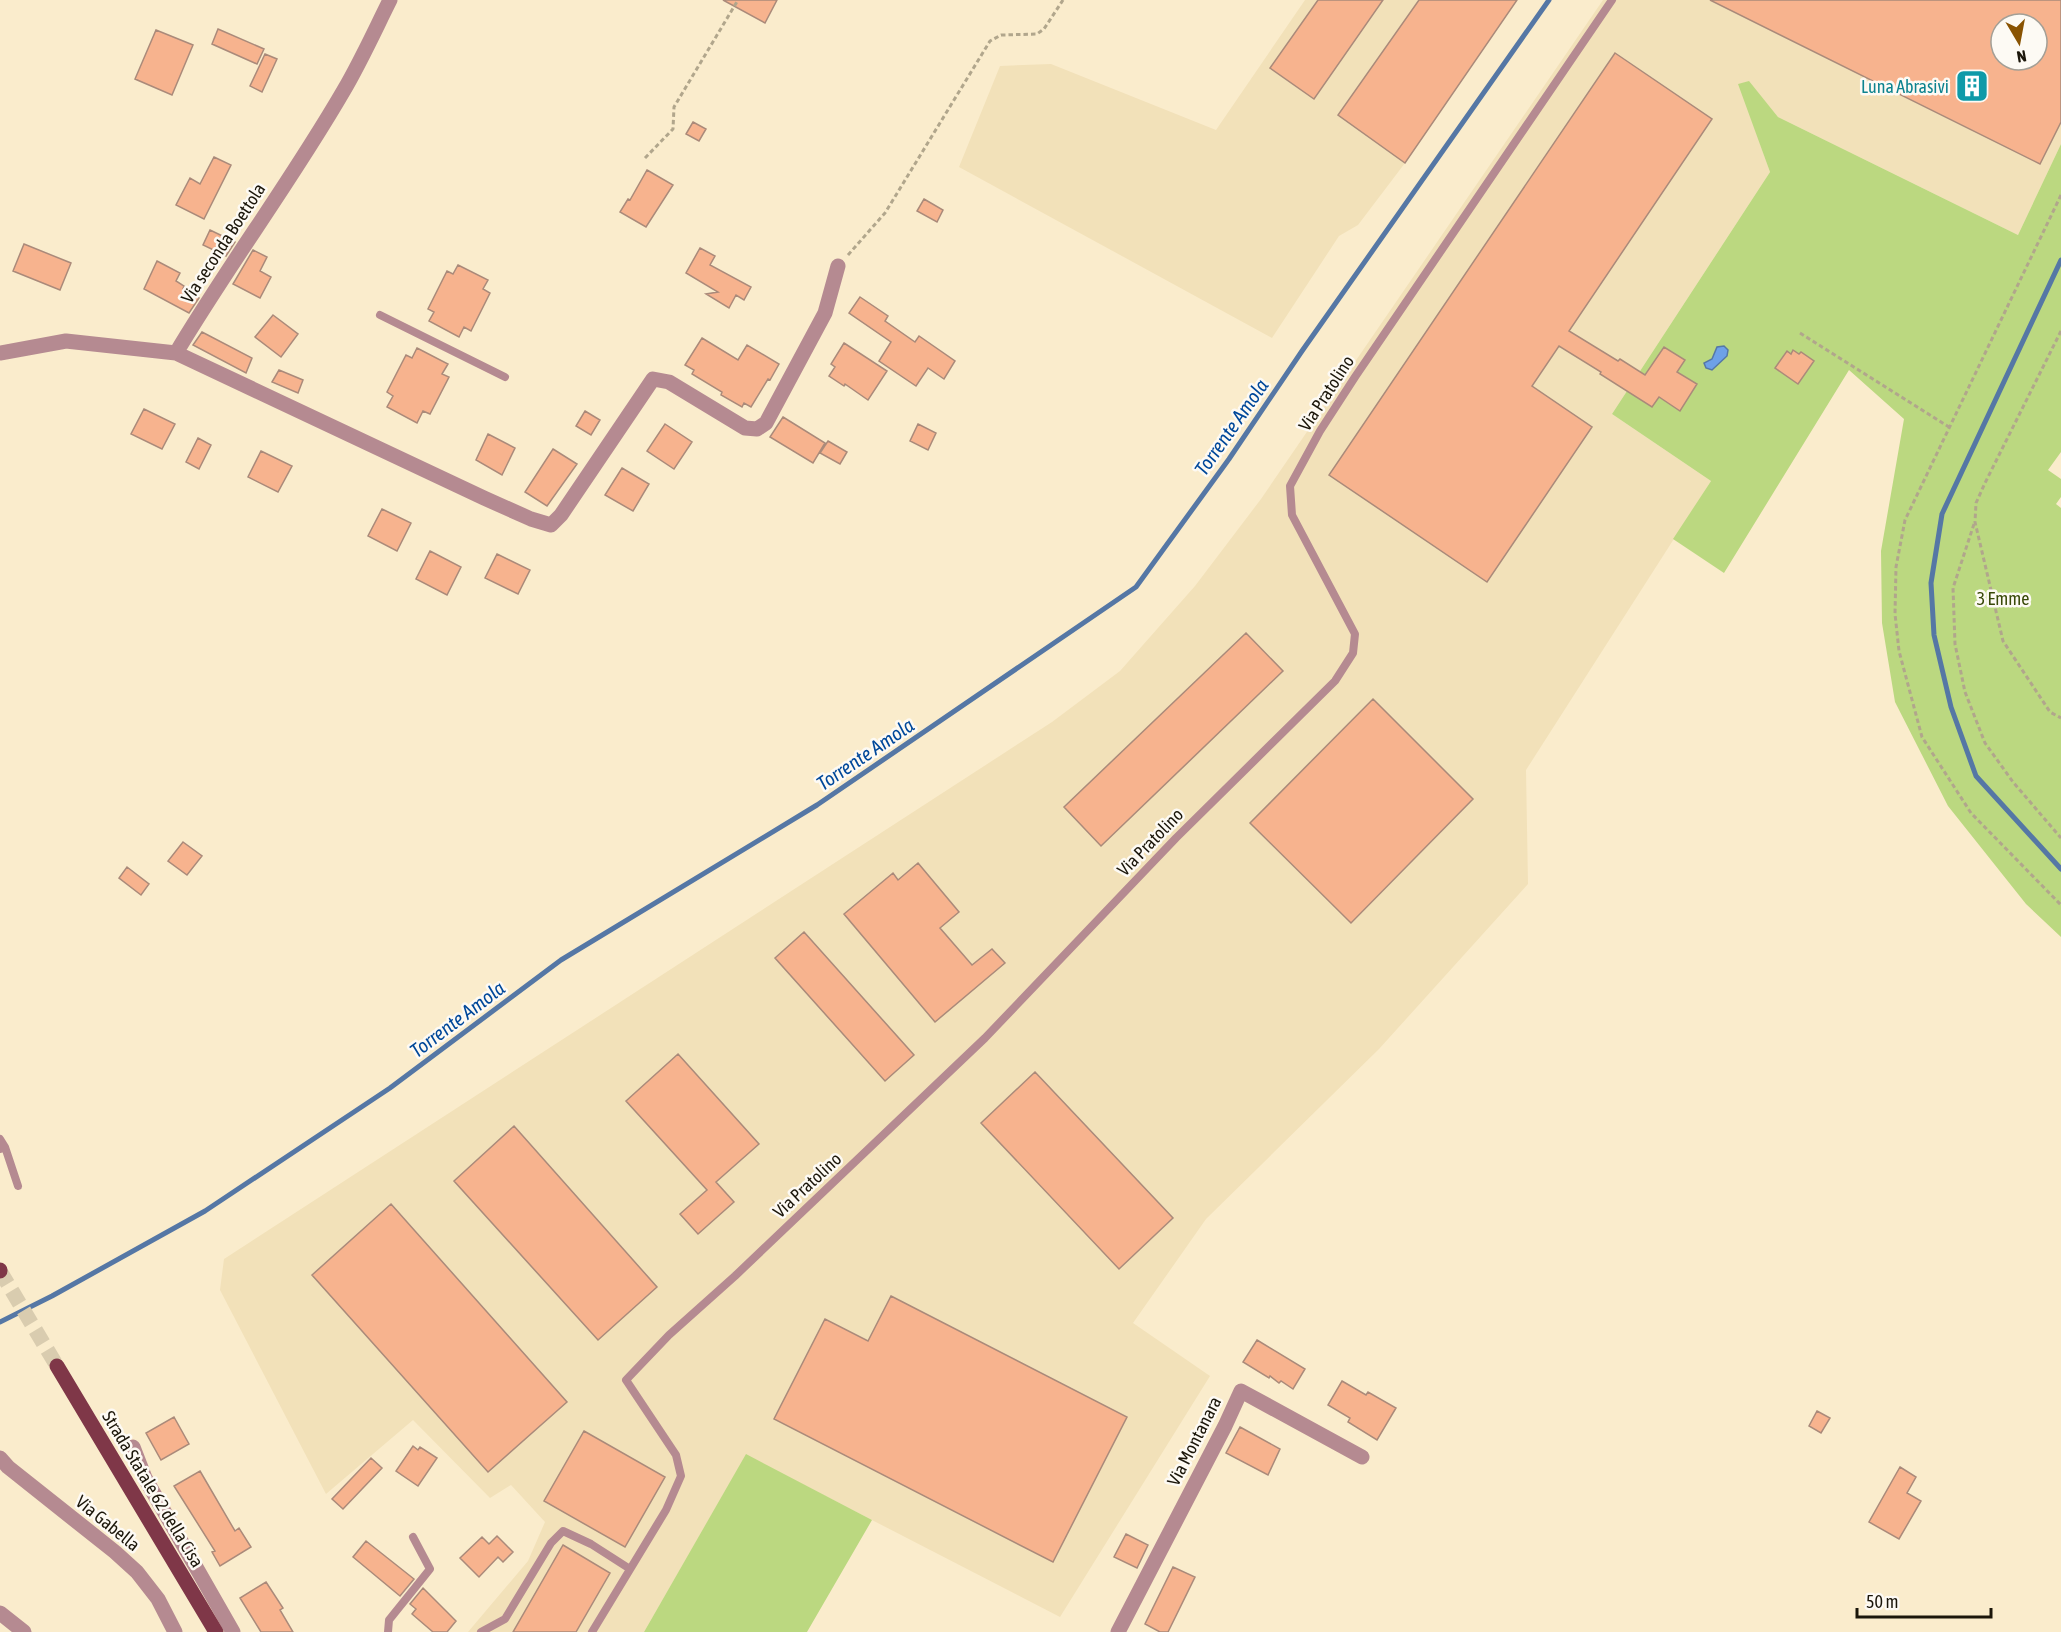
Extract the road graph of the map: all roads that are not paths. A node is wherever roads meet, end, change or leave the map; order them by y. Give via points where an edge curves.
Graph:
1 (390, 0) edge
2 (1612, 0) edge
3 (838, 266) road end
4 (380, 315) dead end
5 (0, 353) edge
6 (176, 353) junction
7 (505, 377) dead end
8 (0, 1139) edge
9 (2, 1148) edge
10 (18, 1186) dead end
11 (57, 1366) tunnel mouth
12 (133, 1448) dead end
13 (1362, 1457) dead end
14 (0, 1458) edge
15 (413, 1537) dead end
16 (630, 1569) junction
17 (0, 1613) edge
18 (24, 1632) edge
19 (175, 1632) edge
20 (216, 1632) edge
21 (233, 1632) edge
22 (388, 1632) edge
23 (481, 1632) edge
24 (592, 1632) edge
25 (1118, 1632) edge

1 - 6 street, Via seconda Boettola via 344,89
2 - 16 lane, Via Pratolino via 1355,377 1290,486 1292,515 1355,634 1353,653 1335,681 1176,838 985,1038 626,1380 676,1455 681,1476 666,1510
3 - 6 street via 825,313 766,423 757,429 746,428 669,382 653,379 551,525 484,498
4 - 7 lane
5 - 6 street via 66,341
8 - 9 lane
9 - 10 lane
11 - 20 main road, Strada Statale 62 della Cisa
12 - 21 street
13 - 25 street, Via Montanara via 1240,1391 1226,1426
14 - 19 street, Via Gabella via 138,1572
15 - 22 lane via 430,1569 390,1620
16 - 23 lane via 563,1531 551,1543 505,1618
16 - 24 lane, Via Pratolino
17 - 18 street

